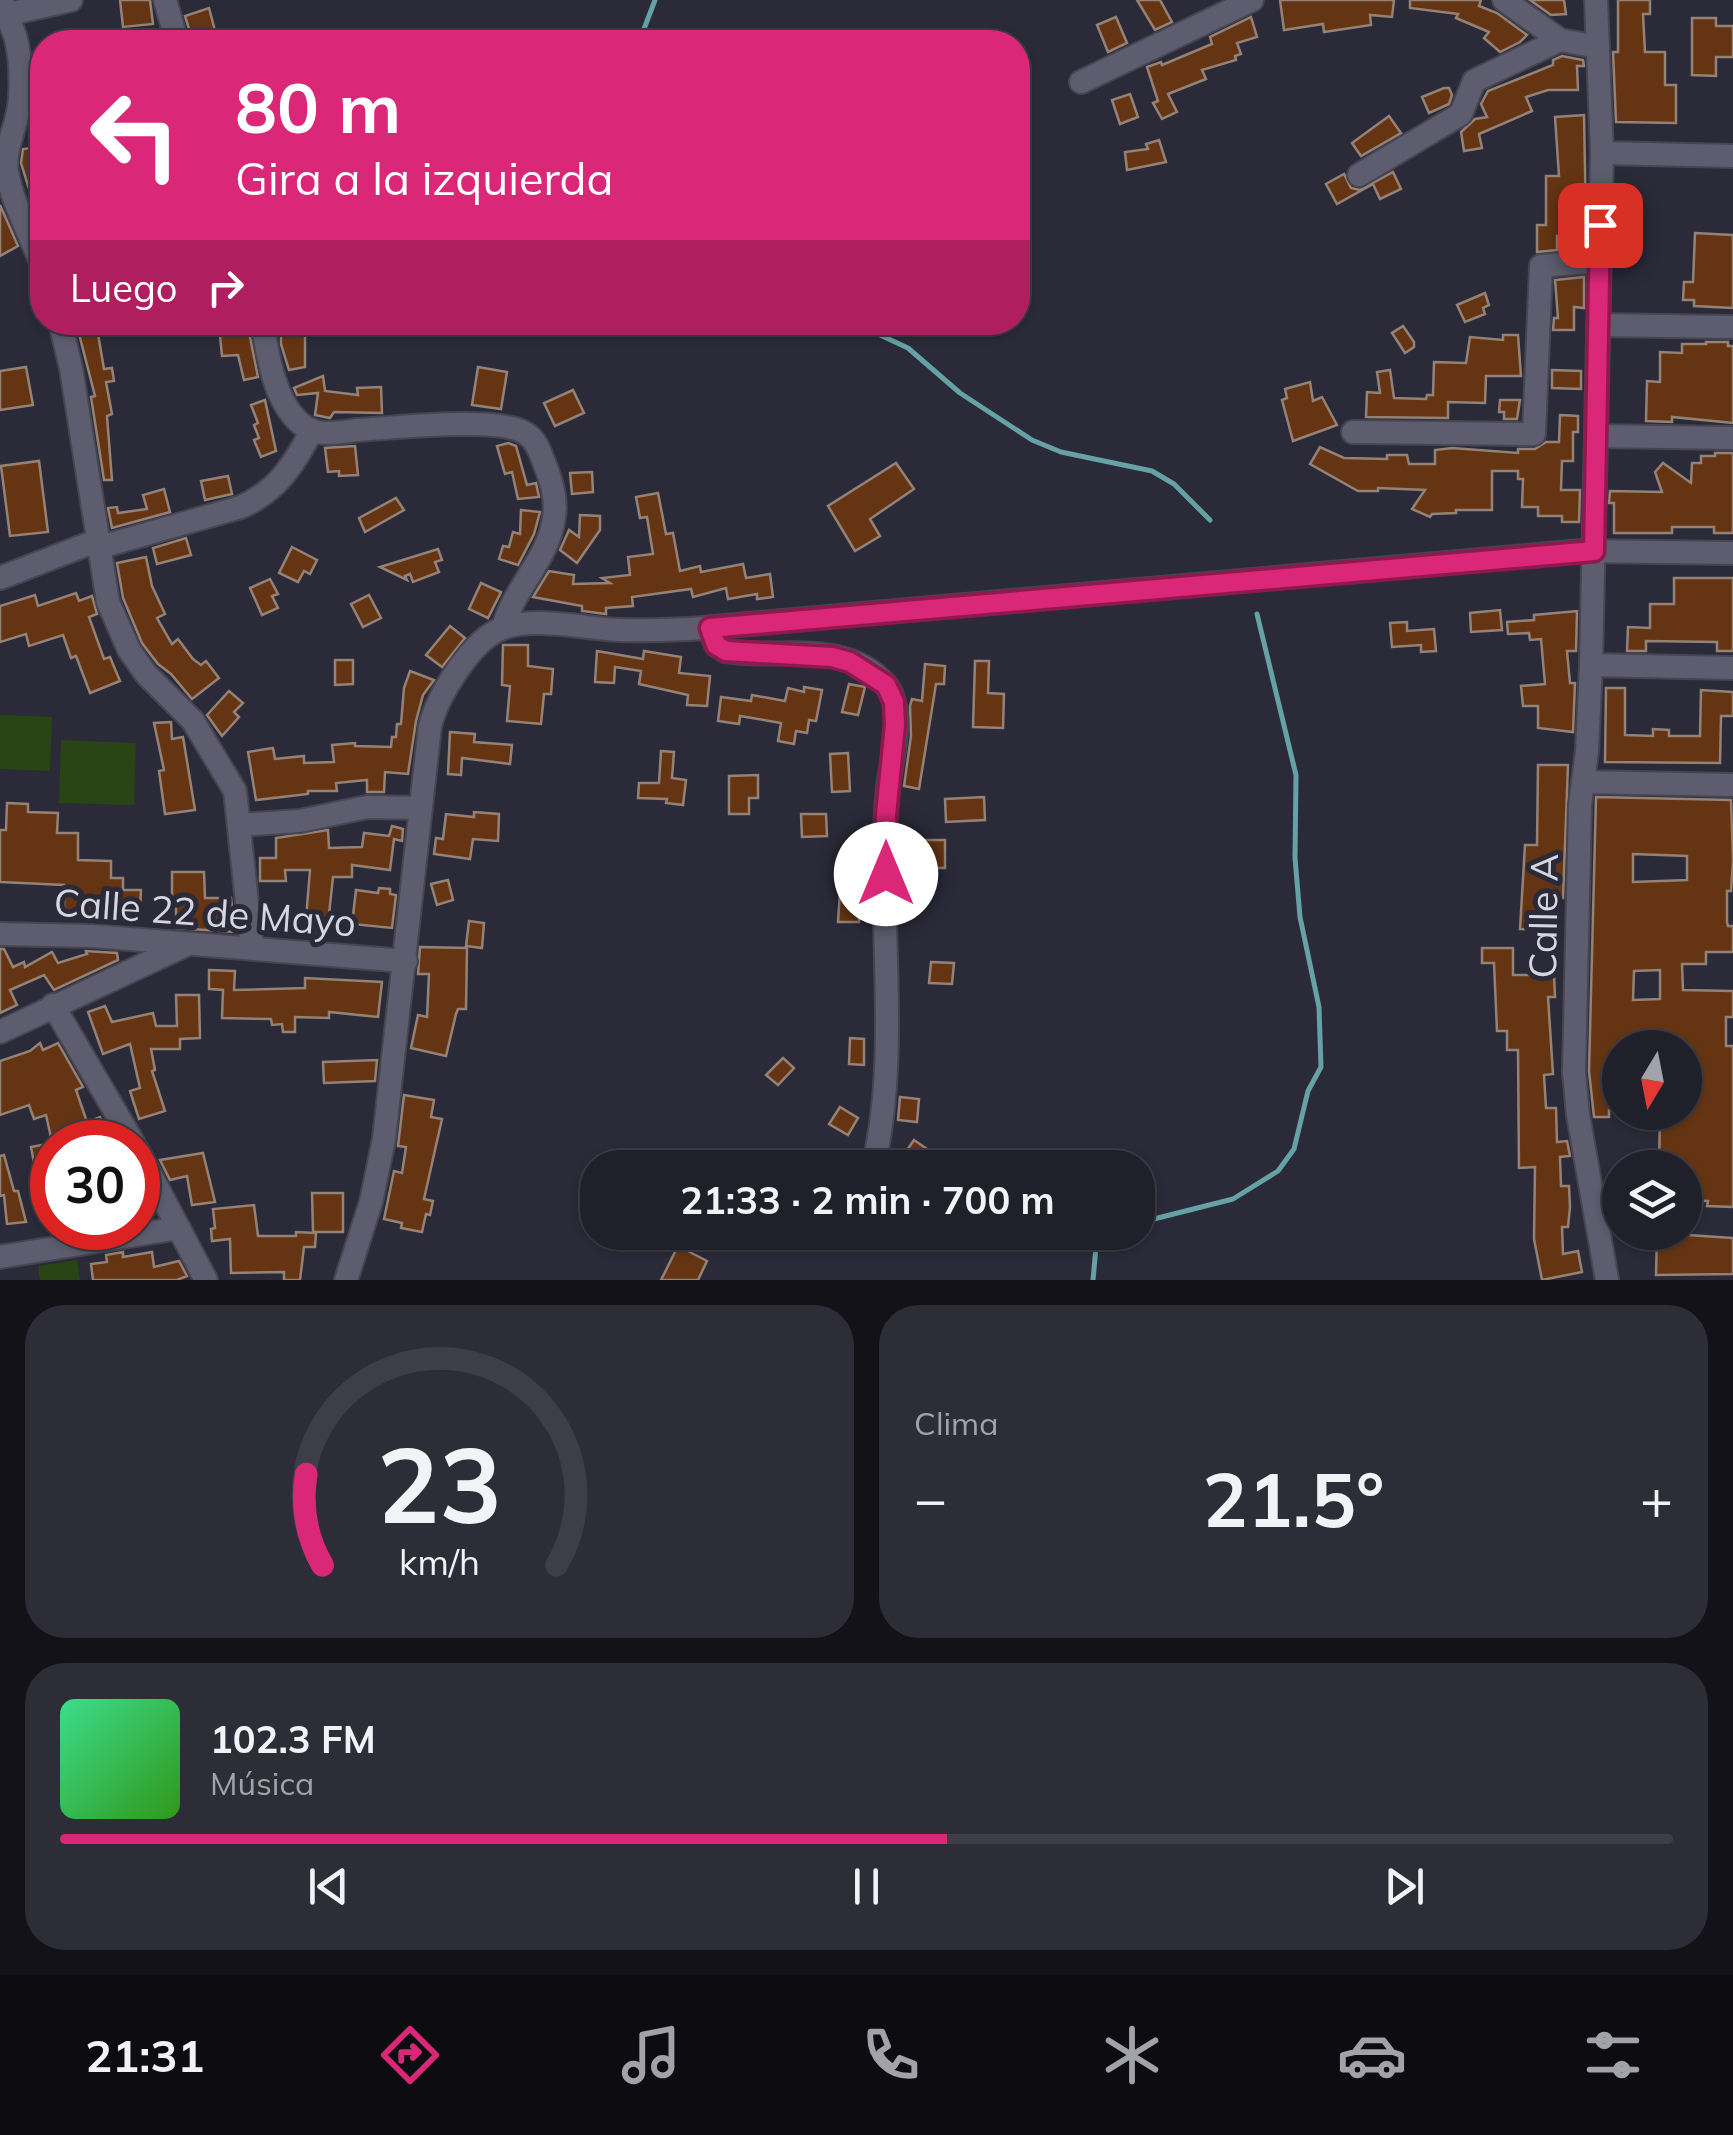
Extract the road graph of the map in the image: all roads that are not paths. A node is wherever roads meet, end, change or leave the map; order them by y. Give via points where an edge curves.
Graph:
1 (71, 0) edge
2 (165, 0) edge
3 (1252, 0) edge
4 (1504, 0) edge
5 (1596, 0) edge
6 (2, 10) edge
7 (174, 30) edge
8 (1560, 40) junction
9 (1598, 47) junction
10 (1081, 82) dead end
11 (1602, 153) junction
12 (3, 155) edge
13 (1733, 156) edge
14 (1359, 175) dead end
15 (30, 237) edge
16 (1600, 261) junction
17 (1598, 324) junction
18 (1733, 327) edge
19 (63, 335) edge
20 (265, 335) edge
21 (312, 430) junction
22 (1353, 432) dead end
23 (1596, 436) junction
24 (1733, 438) edge
25 (96, 544) junction
26 (1594, 551) junction
27 (1733, 553) edge
28 (0, 578) edge
29 (504, 628) junction
30 (710, 628) junction
31 (1591, 665) junction
32 (1733, 668) edge
33 (1583, 782) junction
34 (1733, 785) edge
35 (421, 808) junction
36 (240, 824) junction
37 (0, 934) edge
38 (189, 944) junction
39 (252, 949) junction
40 (406, 961) junction
41 (53, 1005) junction
42 (0, 1032) edge
43 (120, 1120) edge
44 (876, 1150) edge
45 (160, 1193) edge
46 (178, 1228) junction
47 (0, 1257) edge
48 (206, 1280) edge
49 (346, 1280) edge
50 (1608, 1280) edge

1 - 6 street
2 - 7 street
3 - 10 street
4 - 8 street
5 - 9 street, Calle A
6 - 12 street via 15,36 21,87
8 - 9 street
8 - 14 street via 1484,74 1470,87 1461,114
9 - 11 street, Calle A
11 - 13 street
11 - 16 street, Calle A
12 - 15 street
16 - 17 street, Calle A
16 - 22 street via 1540,266 1534,434
17 - 18 street
17 - 23 street, Calle A
19 - 25 street
20 - 21 street via 277,387
21 - 25 street via 288,473 260,498
21 - 29 street via 497,426 530,438 550,475 555,516
23 - 24 street
23 - 26 street, Calle A
25 - 28 street
25 - 36 street via 122,637 146,674 206,738 235,791
26 - 27 street
26 - 30 street
26 - 31 street, Calle A
29 - 30 street
29 - 35 street via 481,644 437,704
30 - 44 street via 726,651 832,657 879,678 891,693 885,1098
31 - 32 street
31 - 33 street, Calle A
33 - 34 street
33 - 50 street, Calle A via 1575,1094
35 - 36 street via 367,807
35 - 40 street
36 - 39 street
37 - 38 street, Calle 22 de Mayo
38 - 39 street, Calle 22 de Mayo
38 - 41 street
39 - 40 street, Calle 22 de Mayo
40 - 49 street via 379,1169
41 - 42 street
41 - 43 street
45 - 46 street
46 - 47 street
46 - 48 street

